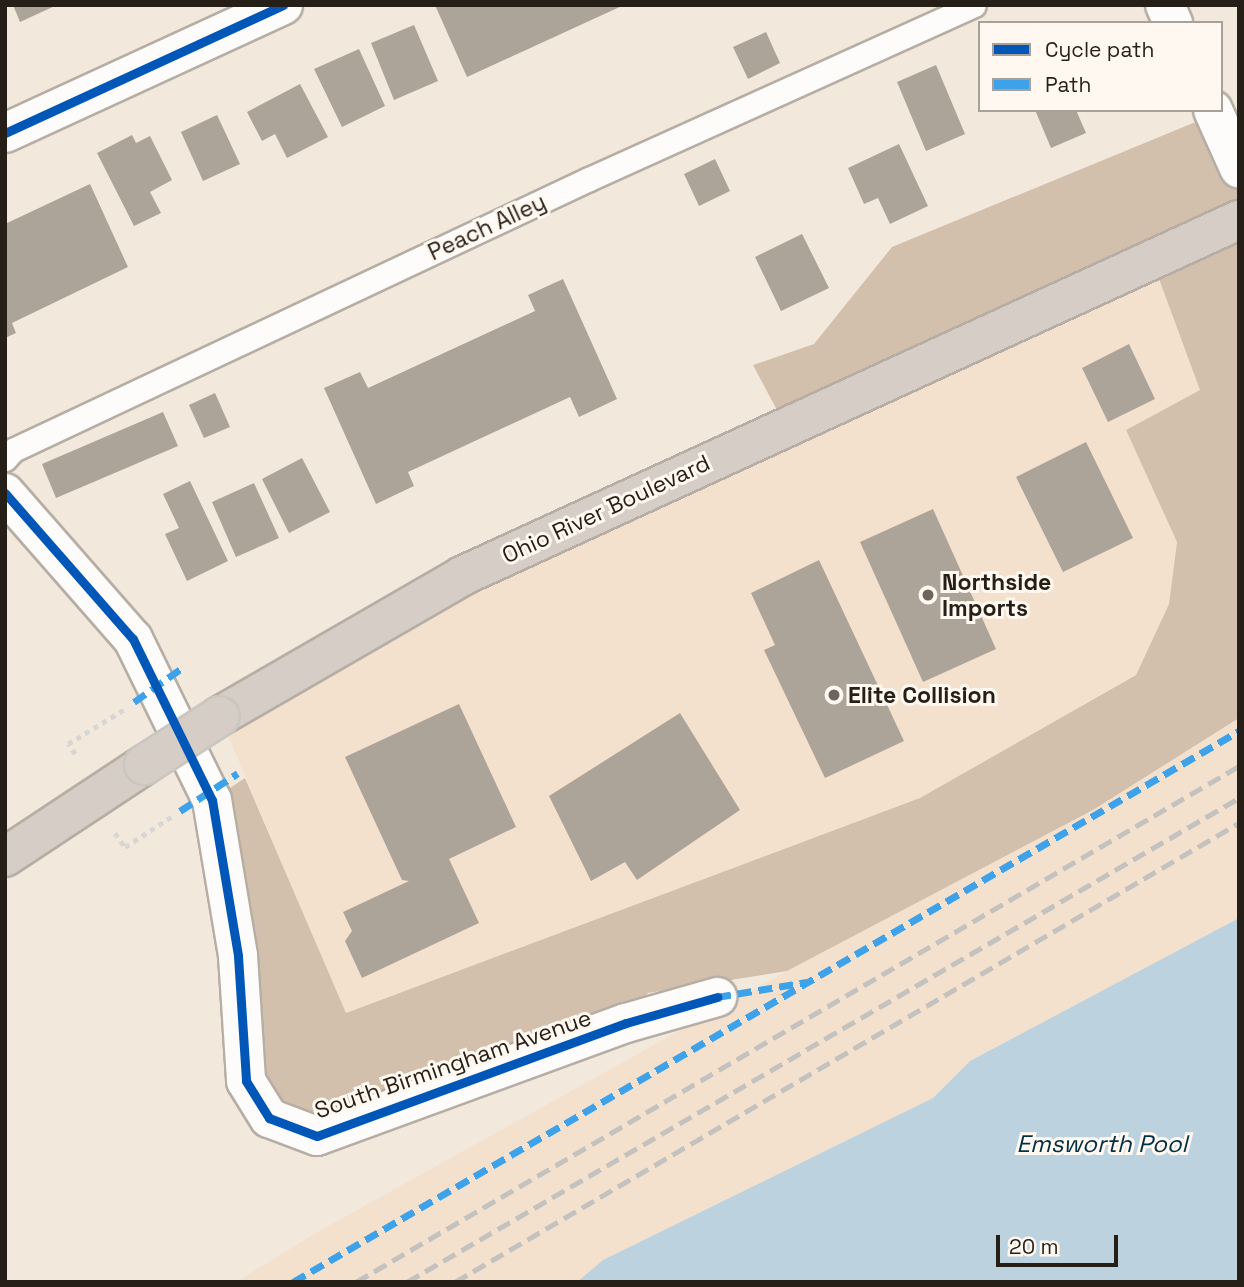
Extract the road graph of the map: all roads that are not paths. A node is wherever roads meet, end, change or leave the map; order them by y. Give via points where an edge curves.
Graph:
1 (283, 5) edge
2 (974, 5) edge
3 (1165, 5) edge
4 (1172, 21) edge
5 (1214, 112) edge
6 (5, 133) edge
7 (1239, 167) edge
8 (1239, 220) edge
9 (5, 459) edge
10 (5, 493) edge
11 (5, 857) edge
12 (717, 997) dead end

1 - 6 street
2 - 9 lane, Peach Alley via 589,179 13,450
3 - 4 street
5 - 7 street
8 - 11 highway, Ohio River Boulevard, bridge via 462,576 220,716
10 - 12 street, South Birmingham Avenue via 132,639 212,800 238,956 246,1081 269,1118 317,1136 626,1023

